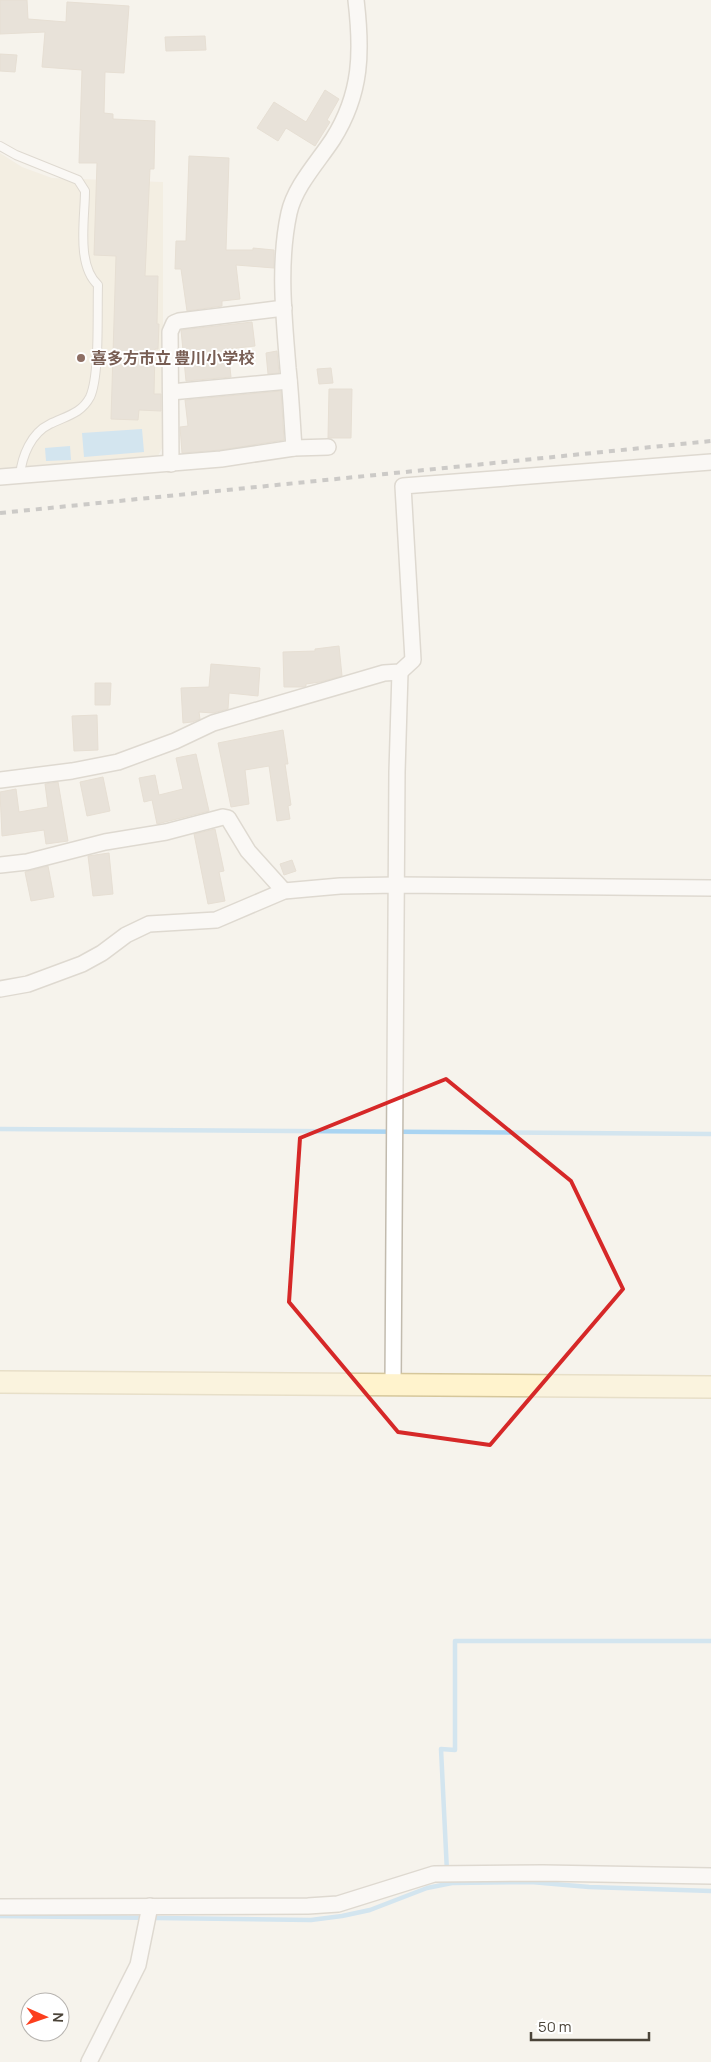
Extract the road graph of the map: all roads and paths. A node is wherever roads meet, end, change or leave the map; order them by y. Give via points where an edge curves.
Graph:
1 (356, 0) edge
2 (0, 146) edge
3 (284, 308) junction
4 (289, 381) junction
5 (171, 392) junction
6 (328, 447) dead end
7 (294, 448) junction
8 (711, 462) edge
9 (171, 464) junction
10 (20, 475) junction
11 (0, 477) edge
12 (400, 672) junction
13 (0, 780) edge
14 (0, 865) edge
15 (397, 885) junction
16 (711, 888) edge
17 (284, 891) junction
18 (0, 990) edge
19 (0, 1382) edge
20 (393, 1385) junction
21 (711, 1387) edge
22 (711, 1876) edge
23 (0, 1906) edge
24 (150, 1906) junction
25 (89, 2062) edge

1 - 3 street via 360,29 359,73 339,128 299,189 289,211 284,258
2 - 10 lane via 78,180 84,186 84,256 92,280 98,285 95,374 90,395 83,408 43,428 34,438 24,456
3 - 4 street
3 - 5 street via 174,323 170,332
4 - 5 street
4 - 7 street
5 - 9 street
6 - 7 street
7 - 9 street
8 - 12 street via 403,486 413,660
9 - 10 street
10 - 11 street
12 - 13 street via 384,673 213,723 118,762
12 - 15 street
14 - 17 street via 27,862 223,817 228,818 248,851
15 - 16 street
15 - 17 street
15 - 20 street
17 - 18 street via 216,920 149,924 82,964 28,984
19 - 20 street
20 - 21 street
22 - 24 street via 434,1874 338,1904
23 - 24 street
24 - 25 street via 138,1965

